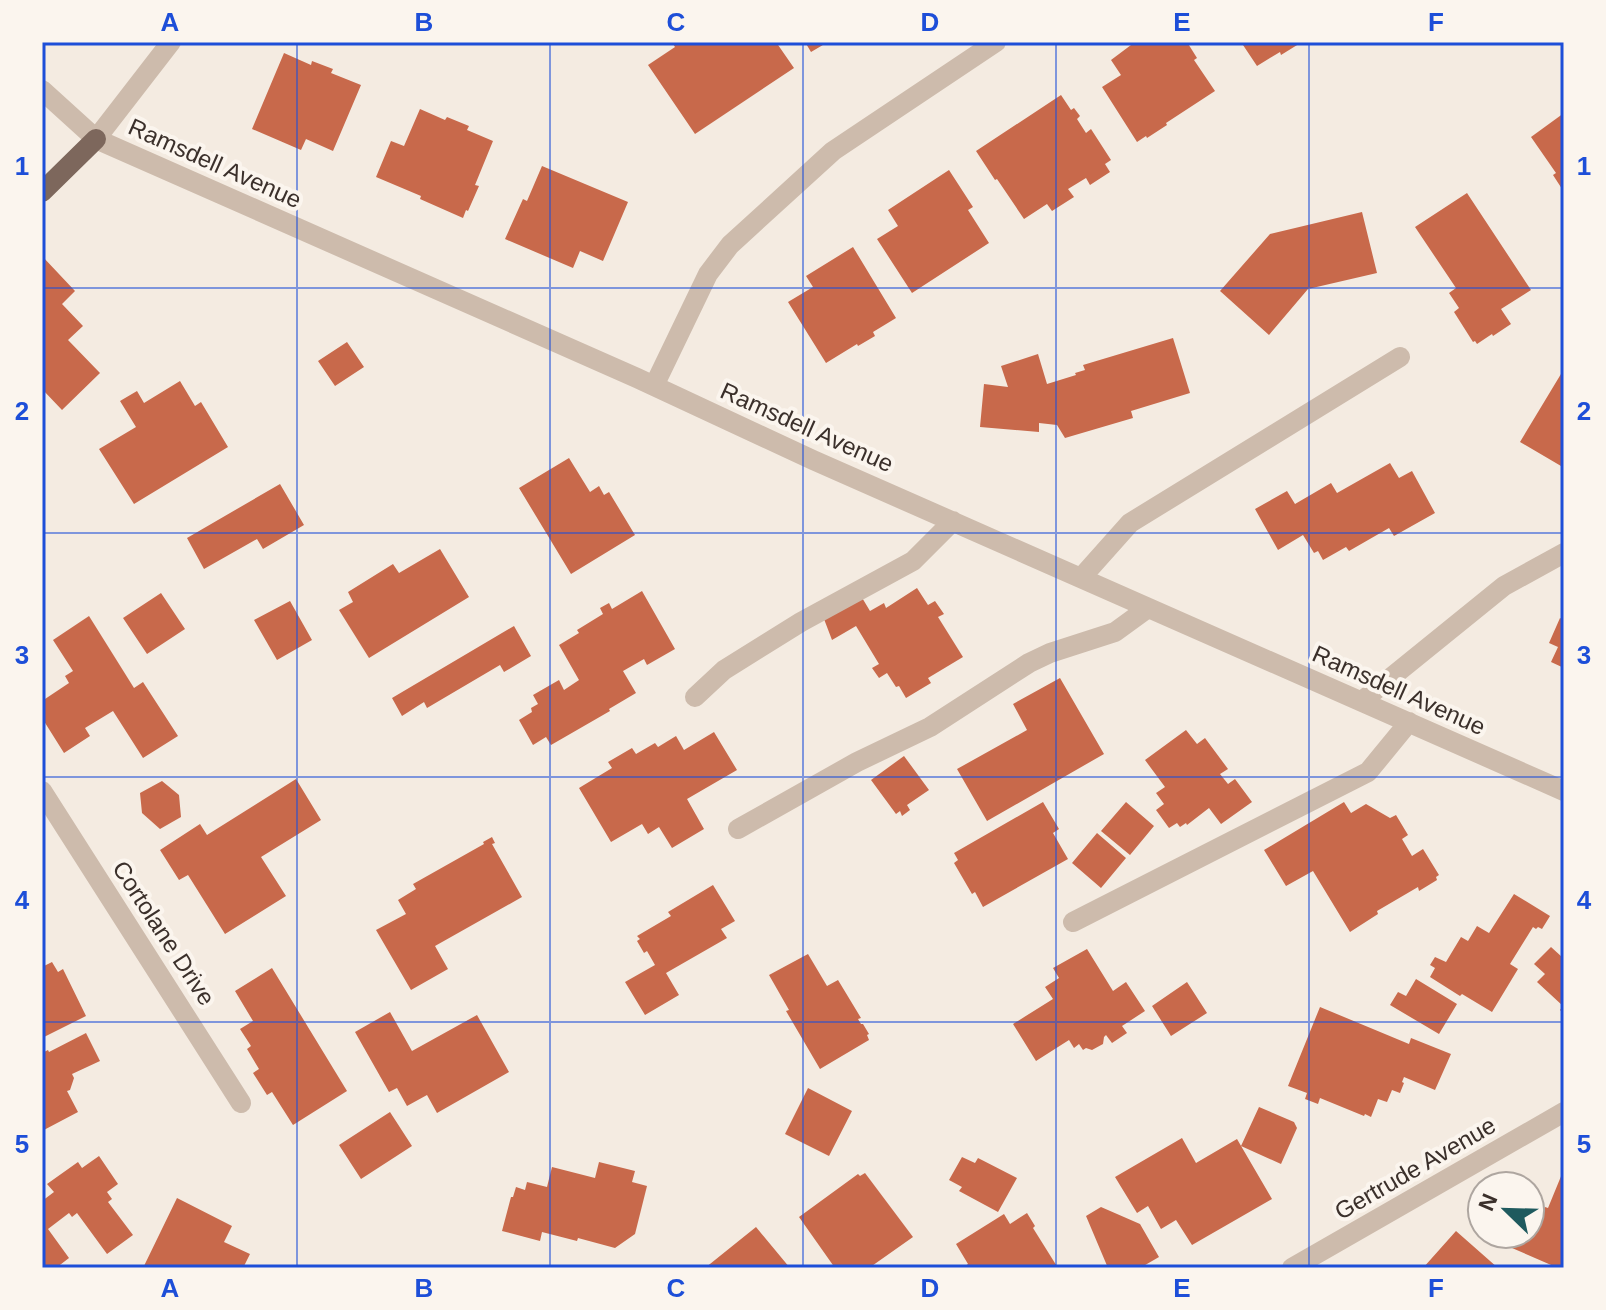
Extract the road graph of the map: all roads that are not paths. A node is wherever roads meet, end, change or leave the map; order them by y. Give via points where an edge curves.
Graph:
1 (171, 42) edge
2 (996, 42) edge
3 (42, 90) edge
4 (96, 139) junction
5 (42, 192) edge
6 (1400, 357) dead end
7 (654, 386) junction
8 (953, 521) junction
9 (1564, 553) edge
10 (1081, 578) junction
11 (1148, 608) junction
12 (695, 697) dead end
13 (1362, 701) junction
14 (1409, 722) junction
15 (42, 791) edge
16 (1564, 791) edge
17 (738, 829) dead end
18 (1073, 922) dead end
19 (241, 1103) dead end
20 (1564, 1112) edge
21 (1292, 1268) edge

1 - 4 street
2 - 7 street via 833,151 730,245 708,274
3 - 4 street, Ramsdell Avenue
4 - 5 main road
4 - 7 street, Ramsdell Avenue
6 - 10 street via 1130,523
7 - 8 street, Ramsdell Avenue
8 - 10 street, Ramsdell Avenue
8 - 12 street via 913,561 724,670
9 - 13 street via 1504,586
10 - 11 street, Ramsdell Avenue
11 - 13 street, Ramsdell Avenue
11 - 17 street via 1115,632 1029,663 930,727
13 - 14 street, Ramsdell Avenue
14 - 16 street, Ramsdell Avenue
14 - 18 street via 1368,772
15 - 19 street, Cortolane Drive
20 - 21 street, Gertrude Avenue

